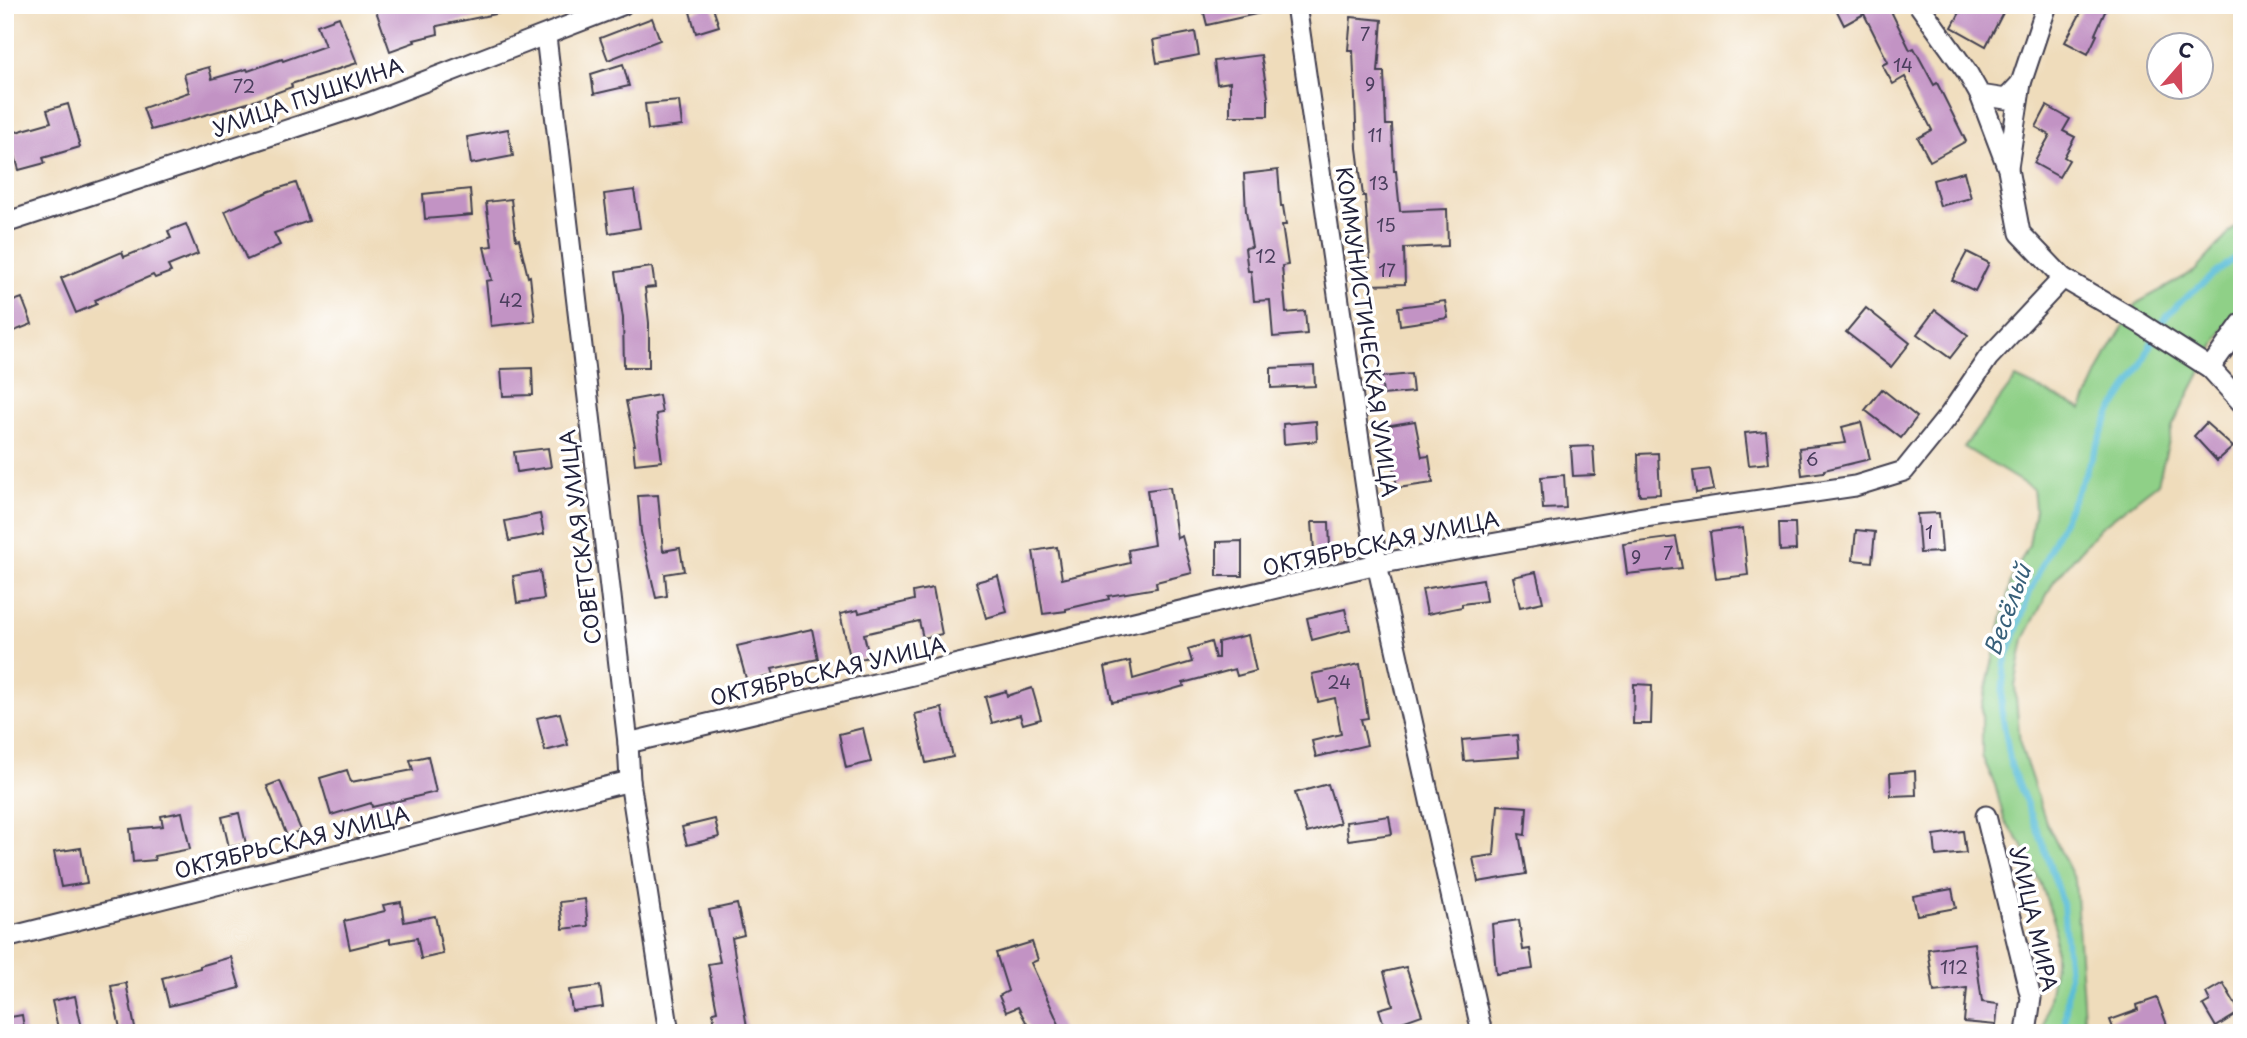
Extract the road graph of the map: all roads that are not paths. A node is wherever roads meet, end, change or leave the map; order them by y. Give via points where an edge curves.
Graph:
1 (622, 5) edge
2 (1296, 5) edge
3 (1919, 5) edge
4 (2047, 5) edge
5 (546, 36) junction
6 (2021, 83) junction
7 (1980, 95) junction
8 (2008, 169) junction
9 (5, 223) edge
10 (2063, 278) junction
11 (2242, 323) edge
12 (2210, 368) junction
13 (2242, 402) edge
14 (1377, 564) junction
15 (628, 743) junction
16 (630, 781) junction
17 (1986, 816) dead end
18 (5, 938) edge
19 (669, 1033) edge
20 (1482, 1033) edge
21 (2026, 1033) edge

1 - 5 street, УЛИЦА ПУШКИНА
2 - 14 street, КОММУНИСТИЧЕСКАЯ УЛИЦА
3 - 7 street
4 - 6 street
5 - 9 street, УЛИЦА ПУШКИНА via 369,103
5 - 15 street, СОВЕТСКАЯ УЛИЦА
6 - 7 street via 2006,99
6 - 8 street
7 - 8 street
8 - 10 street via 2020,233
10 - 12 street
10 - 14 street, ОКТЯБРЬСКАЯ УЛИЦА via 1988,358 1904,471 1854,486
11 - 12 street
12 - 13 street
14 - 15 street, ОКТЯБРЬСКАЯ УЛИЦА
14 - 20 street, КОММУНИСТИЧЕСКАЯ УЛИЦА
15 - 16 street, СОВЕТСКАЯ УЛИЦА
16 - 18 street, ОКТЯБРЬСКАЯ УЛИЦА
16 - 19 street, СОВЕТСКАЯ УЛИЦА
17 - 21 street, УЛИЦА МИРА via 2031,998

